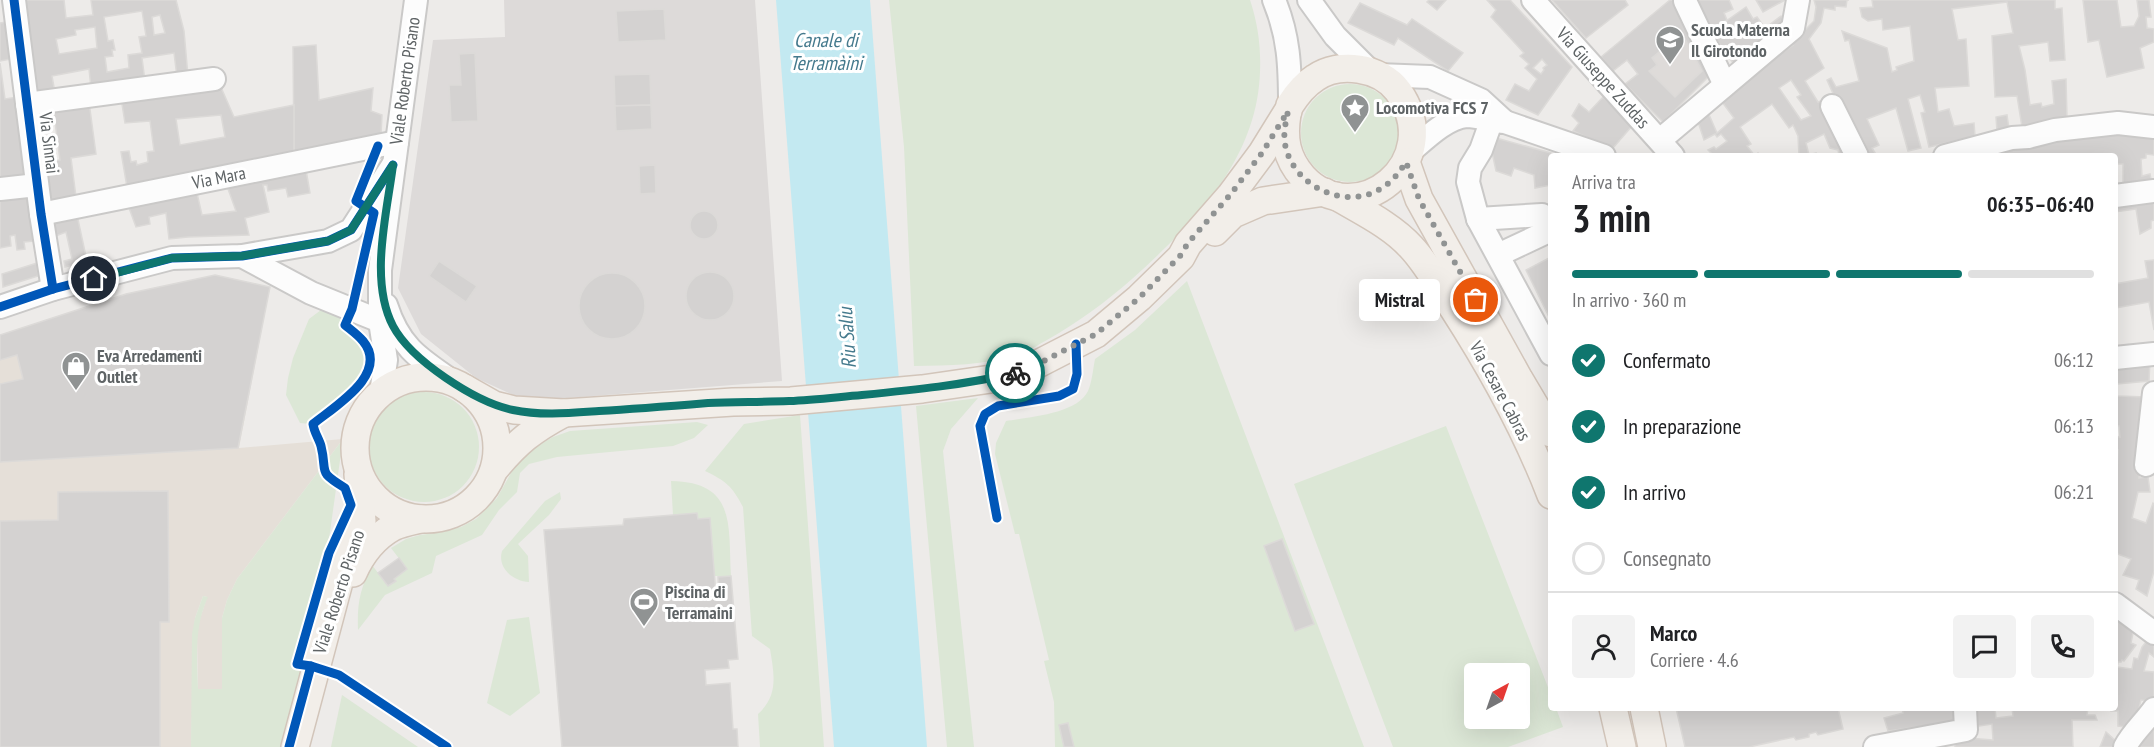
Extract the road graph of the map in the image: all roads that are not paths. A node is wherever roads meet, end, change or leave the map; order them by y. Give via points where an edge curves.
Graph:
1 (416, 0) edge
2 (1274, 0) edge
3 (1309, 0) edge
4 (1533, 0) edge
5 (1798, 0) edge
6 (1684, 1) edge
7 (10, 7) edge
8 (1375, 74) junction
9 (214, 79) dead end
10 (1725, 85) junction
11 (27, 104) junction
12 (1832, 106) dead end
13 (1289, 108) junction
14 (1498, 122) junction
15 (2154, 127) edge
16 (398, 142) junction
17 (1663, 150) edge
18 (1596, 153) edge
19 (1856, 153) edge
20 (1956, 153) edge
21 (1408, 157) junction
22 (393, 165) junction
23 (37, 185) junction
24 (0, 189) edge
25 (2154, 191) edge
26 (1331, 194) junction
27 (2118, 196) edge
28 (1279, 198) junction
29 (41, 214) junction
30 (1375, 219) junction
31 (1478, 219) junction
32 (1548, 224) edge
33 (1548, 230) edge
34 (1498, 255) junction
35 (242, 256) junction
36 (1180, 256) junction
37 (380, 270) junction
38 (53, 289) junction
39 (0, 307) edge
40 (380, 321) junction
41 (1548, 348) edge
42 (2154, 354) edge
43 (2118, 358) edge
44 (458, 385) junction
45 (381, 393) junction
46 (2154, 393) edge
47 (564, 413) junction
48 (1548, 427) edge
49 (2146, 465) dead end
50 (358, 470) junction
51 (494, 470) junction
52 (1548, 488) edge
53 (421, 519) junction
54 (2118, 606) edge
55 (2154, 633) edge
56 (2154, 709) edge
57 (1614, 711) edge
58 (1645, 711) edge
59 (1965, 711) edge
60 (295, 747) edge
61 (314, 747) edge
62 (1622, 747) edge
63 (1652, 747) edge
64 (1875, 747) edge
65 (2125, 747) edge

1 - 16 street, Viale Roberto Pisano
2 - 13 street via 1287,48
3 - 8 street via 1335,36
4 - 17 street, Via Giuseppe Zuddas
5 - 10 street via 1793,28
6 - 10 street
7 - 11 street, Via Sinnai
8 - 13 main road via 1357,69 1325,72 1298,92
8 - 14 street via 1430,77 1481,100
8 - 21 main road via 1394,87 1406,103 1413,123
9 - 11 street
10 - 17 street
11 - 23 street, Via Sinnai
12 - 19 street
13 - 26 main road via 1284,130 1295,168 1308,182
13 - 36 main road via 1262,153
14 - 18 street
14 - 21 street via 1464,116 1436,129
14 - 31 street via 1470,168 1468,182
15 - 20 street via 2118,123 2055,130
16 - 22 street, Viale Roberto Pisano
16 - 29 street, Via Mara
21 - 26 main road via 1395,177 1380,189 1363,196
21 - 48 main road, Via Cesare Cabras via 1419,199
22 - 35 street via 351,230 328,241
22 - 37 street, Viale Roberto Pisano
23 - 24 street
23 - 29 street, Via Sinnai
25 - 27 street
26 - 28 main road
26 - 30 main road, Via Cesare Cabras
28 - 30 main road
28 - 36 main road via 1233,214 1196,250
29 - 38 street, Via Sinnai
30 - 52 main road, Via Cesare Cabras via 1412,248 1479,348
31 - 32 street via 1542,215
31 - 34 street
33 - 34 street
34 - 41 street
35 - 38 street via 172,258
35 - 40 street via 311,293
36 - 47 main road via 1096,334 1028,369 991,379 791,401
37 - 40 street, Viale Roberto Pisano
37 - 44 street, Viale Roberto Pisano via 392,324 407,347
38 - 39 street
40 - 45 street, Viale Roberto Pisano via 386,360
42 - 43 street
44 - 45 main road via 419,376 399,381
44 - 47 main road via 494,405
44 - 51 main road via 488,413 495,431
45 - 50 main road via 358,424 354,447
46 - 49 street
47 - 51 main road via 528,434
50 - 53 main road via 367,488 382,504
50 - 60 main road, Viale Roberto Pisano via 362,521 344,567
51 - 53 main road via 483,491 466,507 444,517
53 - 61 main road, Viale Roberto Pisano via 394,527 377,539 353,572
54 - 55 street
56 - 65 street
57 - 62 main road
58 - 63 main road
59 - 64 street via 1966,730

